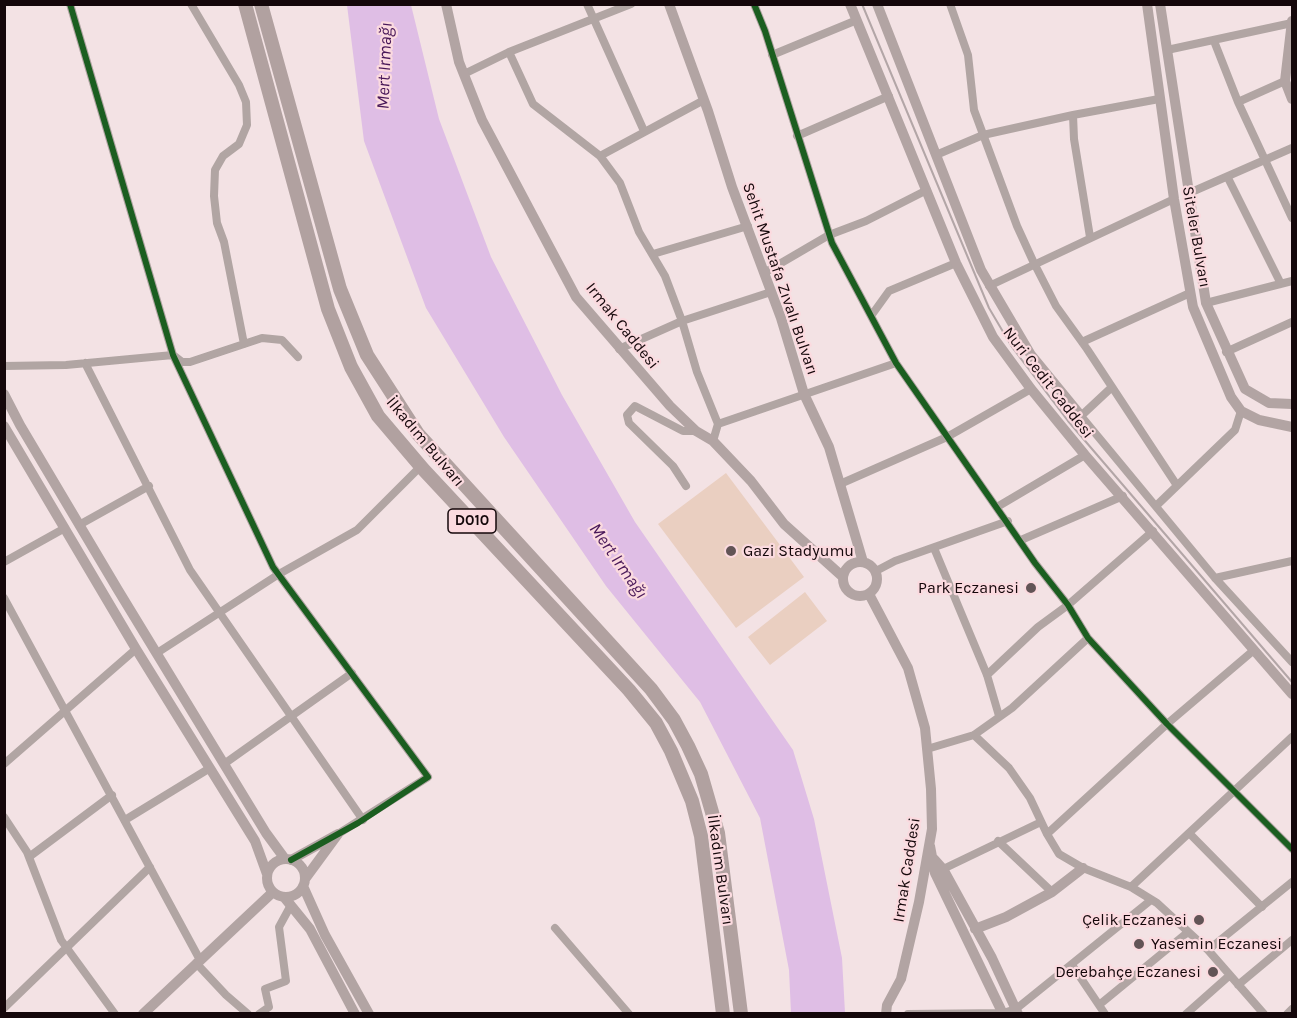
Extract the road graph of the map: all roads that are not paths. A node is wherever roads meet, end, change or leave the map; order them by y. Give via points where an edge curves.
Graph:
1 (70, 4) edge
2 (191, 4) edge
3 (245, 4) edge
4 (261, 4) edge
5 (446, 4) edge
6 (586, 4) edge
7 (631, 4) edge
8 (669, 4) edge
9 (754, 4) edge
10 (850, 4) edge
11 (877, 4) edge
12 (950, 4) edge
13 (1147, 4) edge
14 (1160, 4) edge
15 (857, 20) junction
16 (593, 21) junction
17 (1292, 23) edge
18 (1214, 41) junction
19 (1167, 50) junction
20 (508, 52) junction
21 (772, 55) junction
22 (464, 74) junction
23 (1285, 81) junction
24 (889, 96) junction
25 (1160, 99) junction
26 (1293, 99) edge
27 (704, 100) junction
28 (1238, 102) junction
29 (1073, 115) junction
30 (644, 131) junction
31 (983, 135) junction
32 (797, 136) junction
33 (1293, 148) edge
34 (936, 155) junction
35 (600, 156) junction
36 (1268, 159) junction
37 (1228, 178) junction
38 (927, 190) junction
39 (1187, 194) junction
40 (1174, 199) junction
41 (1293, 218) edge
42 (748, 226) junction
43 (830, 235) junction
44 (1090, 237) junction
45 (653, 254) junction
46 (956, 263) junction
47 (1035, 266) junction
48 (764, 273) junction
49 (1293, 281) edge
50 (1281, 284) junction
51 (989, 286) junction
52 (771, 292) junction
53 (1190, 293) junction
54 (1206, 303) junction
55 (871, 316) junction
56 (682, 321) junction
57 (1293, 322) edge
58 (1082, 342) junction
59 (244, 344) junction
60 (620, 349) junction
61 (1226, 352) junction
62 (173, 355) junction
63 (298, 357) dead end
64 (85, 363) junction
65 (896, 363) junction
66 (4, 366) edge
67 (1112, 387) junction
68 (1031, 390) junction
69 (4, 394) edge
70 (804, 394) junction
71 (1293, 404) edge
72 (1241, 411) junction
73 (1081, 416) junction
74 (718, 423) junction
75 (4, 426) edge
76 (1293, 427) edge
77 (696, 431) junction
78 (947, 437) junction
79 (713, 441) junction
80 (1085, 455) junction
81 (421, 466) junction
82 (840, 484) junction
83 (1176, 484) junction
84 (149, 486) junction
85 (686, 486) dead end
86 (1123, 496) junction
87 (1156, 506) junction
88 (997, 507) junction
89 (1008, 521) junction
90 (79, 525) junction
91 (65, 528) junction
92 (1153, 531) junction
93 (1021, 540) junction
94 (934, 548) junction
95 (1293, 561) edge
96 (4, 562) edge
97 (863, 562) junction
98 (876, 571) junction
99 (279, 574) junction
100 (843, 577) junction
101 (1215, 578) junction
102 (868, 594) junction
103 (4, 598) edge
104 (1068, 605) junction
105 (219, 613) junction
106 (1088, 638) junction
107 (136, 649) junction
108 (1254, 650) junction
109 (157, 653) junction
110 (1293, 662) edge
111 (352, 673) junction
112 (987, 675) junction
113 (1293, 694) edge
114 (66, 711) junction
115 (999, 716) junction
116 (290, 717) junction
117 (1167, 724) junction
118 (974, 735) junction
119 (1293, 738) edge
120 (927, 749) junction
121 (4, 764) edge
122 (224, 764) junction
123 (210, 768) junction
124 (1234, 790) junction
125 (112, 795) junction
126 (4, 817) edge
127 (125, 820) junction
128 (363, 820) junction
129 (1041, 822) junction
130 (1189, 833) junction
131 (338, 834) junction
132 (1047, 834) junction
133 (998, 841) junction
134 (930, 843) junction
135 (1293, 849) edge
136 (29, 857) junction
137 (288, 860) junction
138 (150, 867) junction
139 (1083, 868) junction
140 (939, 871) junction
141 (267, 874) junction
142 (1293, 882) edge
143 (304, 883) junction
144 (1131, 887) junction
145 (273, 892) junction
146 (1052, 892) junction
147 (1151, 900) junction
148 (287, 901) junction
149 (1262, 907) junction
150 (555, 928) dead end
151 (975, 929) junction
152 (1188, 932) junction
153 (1293, 940) edge
154 (67, 947) junction
155 (1208, 950) junction
156 (198, 962) junction
157 (1072, 965) junction
158 (1230, 975) junction
159 (1238, 985) junction
160 (1099, 1005) junction
161 (4, 1008) edge
162 (1293, 1009) edge
163 (1017, 1011) edge
164 (954, 1013) edge
165 (1003, 1013) edge
166 (115, 1014) edge
167 (143, 1014) edge
168 (248, 1014) edge
169 (259, 1014) edge
170 (355, 1014) edge
171 (369, 1014) edge
172 (629, 1014) edge
173 (723, 1014) edge
174 (741, 1014) edge
175 (886, 1014) edge
176 (908, 1014) edge
177 (1105, 1014) edge
178 (1186, 1014) edge
179 (1264, 1014) edge
180 (1287, 1014) edge

1 - 62 street
2 - 59 street via 246,102 247,125 239,144 223,156 215,170 214,196
3 - 81 highway, İlkadım Bulvarı / D010 via 328,309 351,368 378,416
4 - 174 highway, İlkadım Bulvarı / D010 via 340,289 367,354 418,434 651,689 688,746 701,774 718,833
5 - 22 street, Irmak Caddesi
6 - 16 street
7 - 16 street
8 - 27 street, Sehit Mustafa Zıvalı Bulvarı
9 - 21 street
10 - 15 street, Nuri Cedit Caddesi
11 - 34 street, Nuri Cedit Caddesi
12 - 31 street via 968,55 974,110
13 - 25 street, Siteler Bulvarı
14 - 19 street, Siteler Bulvarı
15 - 21 street
15 - 24 street, Nuri Cedit Caddesi
16 - 20 street
16 - 30 street
17 - 18 street
17 - 23 street
18 - 19 street
18 - 28 street
19 - 39 street, Siteler Bulvarı
20 - 22 street
20 - 35 street via 533,104
21 - 32 street
22 - 60 street, Irmak Caddesi via 482,120 576,297
23 - 26 street
23 - 28 street
24 - 32 street
24 - 38 street, Nuri Cedit Caddesi
25 - 29 street
25 - 40 street, Siteler Bulvarı
27 - 30 street
27 - 42 street, Sehit Mustafa Zıvalı Bulvarı
28 - 36 street
29 - 31 street
29 - 44 street
30 - 35 street
31 - 34 street
31 - 47 street
32 - 43 street
33 - 36 street
34 - 51 street, Nuri Cedit Caddesi
35 - 45 street via 620,183 639,232
36 - 37 street
36 - 41 street
37 - 39 street
37 - 50 street
38 - 43 street
38 - 46 street, Nuri Cedit Caddesi
39 - 54 street, Siteler Bulvarı
40 - 44 street
40 - 53 street, Siteler Bulvarı
42 - 45 street
42 - 48 street, Sehit Mustafa Zıvalı Bulvarı
43 - 48 street
43 - 55 street
44 - 47 street
45 - 56 street
46 - 55 street via 889,291
46 - 68 street, Nuri Cedit Caddesi via 993,337
47 - 51 street
47 - 58 street via 1056,306
48 - 52 street, Sehit Mustafa Zıvalı Bulvarı
49 - 50 street
50 - 54 street
51 - 73 street, Nuri Cedit Caddesi via 1031,355
52 - 56 street
52 - 70 street, Sehit Mustafa Zıvalı Bulvarı
53 - 58 street
53 - 72 street, Siteler Bulvarı via 1231,397
54 - 61 street, Siteler Bulvarı
55 - 65 street
56 - 60 street
56 - 74 street
57 - 61 street
58 - 67 street
59 - 62 street via 190,362 182,362
59 - 63 street via 262,338 282,340
60 - 77 street, Irmak Caddesi
61 - 71 street, Siteler Bulvarı via 1245,389 1269,403
62 - 64 street
62 - 99 street
64 - 66 street
64 - 84 street
65 - 70 street
65 - 78 street
67 - 73 street
67 - 83 street
68 - 78 street
68 - 80 street, Nuri Cedit Caddesi
69 - 90 street
70 - 74 street
70 - 82 street, Sehit Mustafa Zıvalı Bulvarı via 829,447
72 - 76 street via 1259,420
72 - 83 street via 1235,430
73 - 87 street
74 - 79 street
75 - 91 street
77 - 79 street, Irmak Caddesi
77 - 85 street via 683,431 635,406 627,415 629,423 673,466
78 - 82 street
78 - 88 street
79 - 100 street, Irmak Caddesi via 784,524
80 - 86 street, Nuri Cedit Caddesi
80 - 88 street
81 - 99 street via 357,530
81 - 173 highway, İlkadım Bulvarı / D010 via 656,723 692,801 701,836
82 - 97 street, Sehit Mustafa Zıvalı Bulvarı
83 - 87 street
84 - 90 street
84 - 105 street via 190,570
86 - 92 street, Nuri Cedit Caddesi
86 - 93 street
87 - 101 street
88 - 89 street
89 - 93 street
89 - 94 street
90 - 109 street
91 - 96 street
91 - 107 street
92 - 104 street
92 - 108 street, Nuri Cedit Caddesi
93 - 104 street
94 - 98 street
94 - 112 street
95 - 101 street
97 - 98 street
97 - 100 street via 852,564
98 - 102 street via 876,587
99 - 105 street
99 - 111 street
100 - 102 street via 849,592 858,596
101 - 110 street
102 - 120 street, Irmak Caddesi via 908,668
103 - 114 street
104 - 106 street
104 - 112 street
105 - 109 street
105 - 116 street
106 - 115 street
106 - 117 street
107 - 114 street
107 - 123 street
108 - 113 street, Nuri Cedit Caddesi
108 - 117 street
109 - 122 street
111 - 116 street
111 - 128 street via 428,777
112 - 115 street
114 - 121 street
114 - 125 street
115 - 118 street
116 - 122 street
116 - 128 street
117 - 124 street
117 - 132 street
118 - 120 street
118 - 129 street via 1009,768
119 - 124 street
120 - 134 street, Irmak Caddesi
122 - 137 street via 266,833
123 - 127 street
123 - 141 street via 255,841
124 - 130 street
124 - 135 street
125 - 127 street
125 - 136 street
126 - 136 street
127 - 138 street
128 - 131 street
129 - 132 street
129 - 133 street
130 - 144 street
130 - 149 street
131 - 137 street
131 - 143 street
132 - 139 street via 1059,854
133 - 140 street
133 - 146 street
134 - 140 street
134 - 175 street, Irmak Caddesi via 901,979
136 - 154 street
137 - 141 street via 274,864
137 - 143 street via 301,868
138 - 154 street
138 - 156 street
139 - 144 street
139 - 146 street
140 - 151 street
140 - 165 street
141 - 145 street
142 - 149 street
143 - 148 street
143 - 171 street via 324,934
144 - 147 street
145 - 148 street
145 - 156 street
146 - 151 street
147 - 152 street
147 - 157 street
148 - 169 street via 279,927 286,981 265,989 269,1007
148 - 170 street via 310,929
149 - 155 street
150 - 172 street
151 - 163 street
152 - 155 street
152 - 160 street
153 - 159 street
154 - 161 street
154 - 166 street
155 - 158 street
156 - 167 street
156 - 168 street
157 - 160 street
157 - 163 street
158 - 159 street
158 - 178 street
159 - 179 street
160 - 177 street
162 - 180 street
163 - 165 street
164 - 165 street
164 - 176 street

